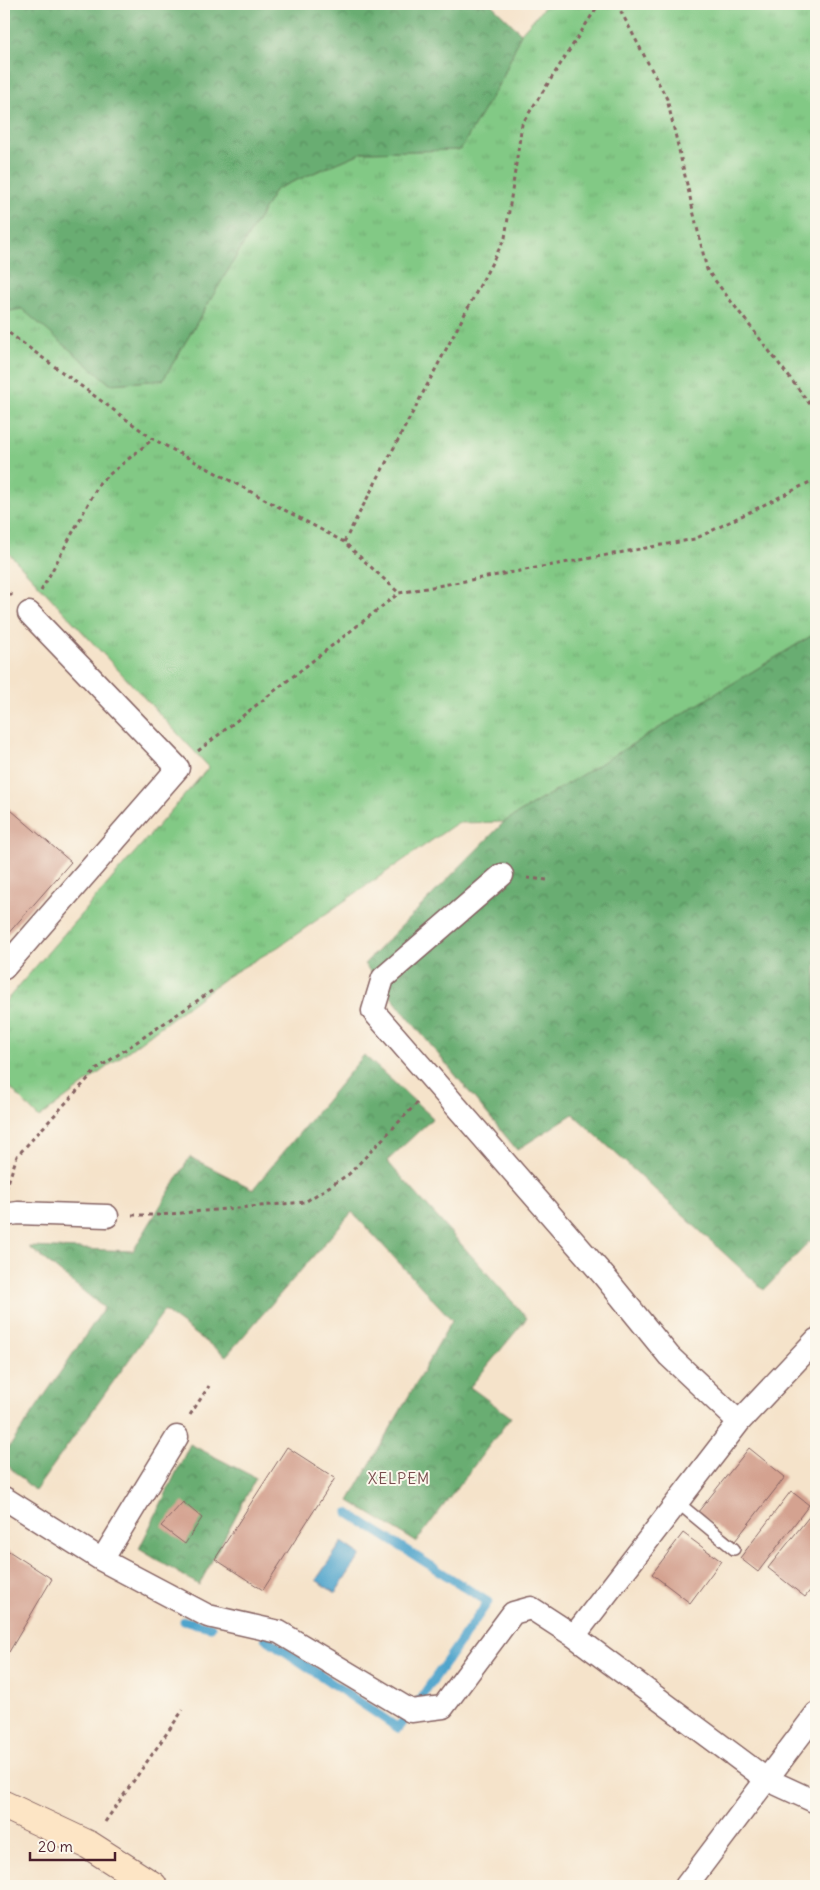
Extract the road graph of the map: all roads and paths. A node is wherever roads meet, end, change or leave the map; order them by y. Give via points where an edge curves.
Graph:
1 (599, 4) edge
2 (617, 4) edge
3 (9, 333) dead end
4 (816, 412) edge
5 (153, 438) junction
6 (816, 479) edge
7 (344, 542) junction
8 (399, 593) junction
9 (30, 613) joint
10 (178, 768) junction
11 (502, 875) dead end
12 (4, 968) edge
13 (213, 990) dead end
14 (436, 1083) junction
15 (4, 1195) edge
16 (4, 1215) edge
17 (107, 1216) joint
18 (816, 1340) edge
19 (209, 1386) dead end
20 (739, 1422) junction
21 (177, 1437) joint
22 (4, 1498) edge
23 (677, 1502) junction
24 (734, 1549) dead end
25 (102, 1560) junction
26 (574, 1636) junction
27 (183, 1710) dead end
28 (816, 1714) edge
29 (766, 1779) junction
30 (816, 1802) edge
31 (4, 1805) edge
32 (89, 1845) junction
33 (153, 1886) edge
34 (686, 1886) edge

1 - 7 path via 522,124 505,238
2 - 4 path via 667,100 707,270
3 - 5 path
5 - 7 path
5 - 9 path via 100,482
6 - 8 path via 695,539
7 - 8 path
8 - 10 path
9 - 10 street
10 - 12 street
11 - 14 street via 383,978 373,1011
13 - 15 path via 97,1068 17,1156
14 - 17 path via 349,1174 305,1202 159,1215
14 - 20 street via 669,1356
16 - 17 street
18 - 20 street
19 - 21 path
20 - 23 street
21 - 25 street
22 - 25 street
23 - 24 lane
23 - 26 street
25 - 26 street via 208,1616 279,1632 411,1711 443,1706 513,1613 531,1608
26 - 29 street
27 - 32 path
28 - 29 street
29 - 30 street
29 - 34 street
31 - 32 main road
32 - 33 main road

